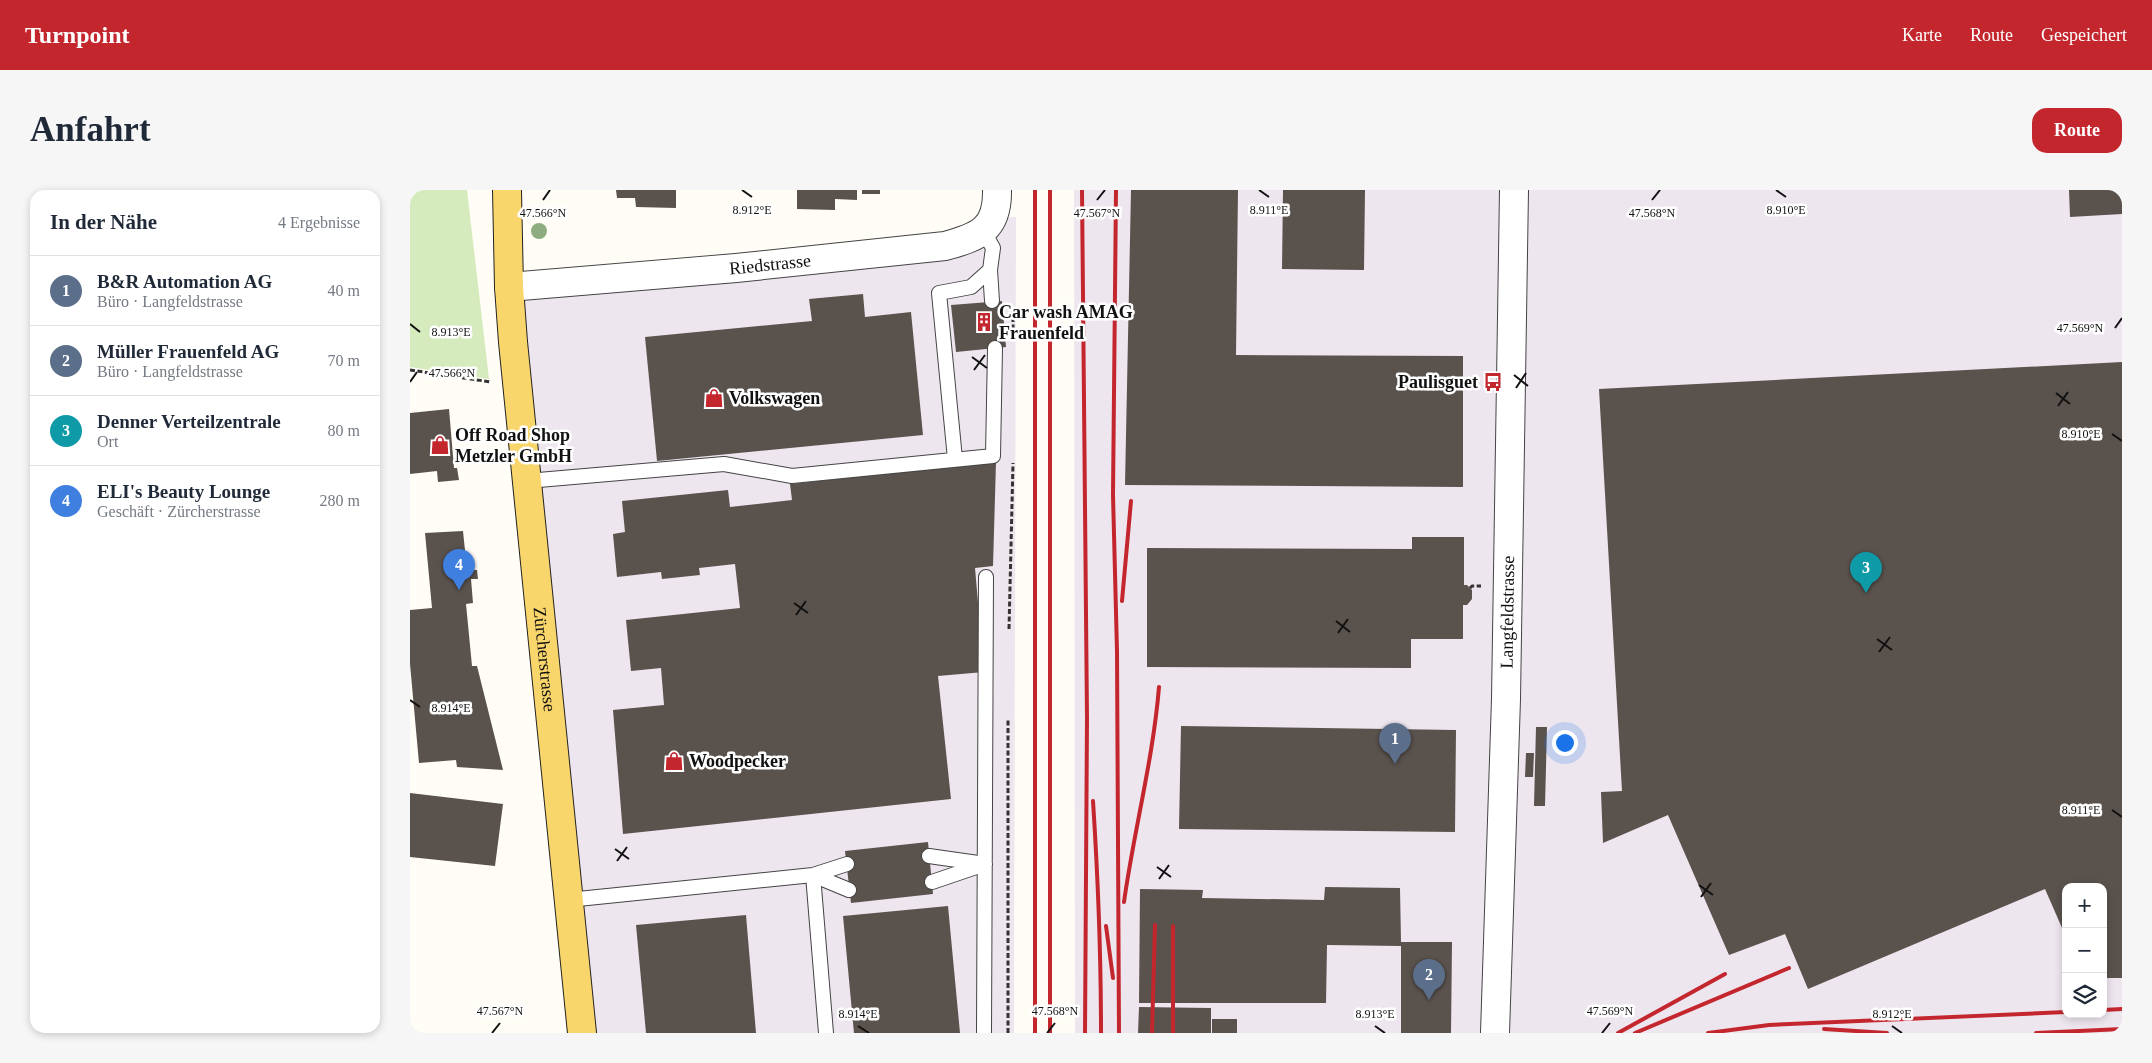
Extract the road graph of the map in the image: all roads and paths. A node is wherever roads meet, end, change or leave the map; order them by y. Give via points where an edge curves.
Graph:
1 (490, 190) edge
2 (507, 190) edge
3 (998, 190) edge
4 (1514, 190) edge
5 (984, 232) junction
6 (990, 270) junction
7 (509, 287) junction
8 (992, 301) dead end
9 (1013, 307) dead end
10 (1013, 346) dead end
11 (995, 348) dead end
12 (410, 370) edge
13 (494, 383) dead end
14 (1013, 455) dead end
15 (955, 459) junction
16 (526, 481) junction
17 (986, 577) dead end
18 (1009, 632) dead end
19 (1008, 712) dead end
20 (929, 856) dead end
21 (847, 864) dead end
22 (985, 864) junction
23 (813, 875) junction
24 (932, 882) dead end
25 (849, 890) dead end
26 (568, 900) junction
27 (582, 1033) edge
28 (826, 1033) edge
29 (984, 1033) edge
30 (1008, 1033) edge
31 (1495, 1033) edge

1 - 7 main road, Zürcherstrasse
2 - 7 main road, Zürcherstrasse
3 - 5 street via 994,218
4 - 31 street, Langfeldstrasse via 1506,699
5 - 6 lane via 992,248
5 - 7 street, Riedstrasse via 945,246 906,251
6 - 8 lane
6 - 15 lane via 971,287 939,293
7 - 16 main road, Zürcherstrasse
9 - 10 path
11 - 15 lane via 993,456
12 - 13 path
14 - 18 path
15 - 16 lane via 792,476 724,464
16 - 26 main road, Zürcherstrasse
17 - 22 lane
19 - 30 path
20 - 22 lane
21 - 23 lane
22 - 24 lane
22 - 29 lane
23 - 25 lane
23 - 26 lane
23 - 28 lane
26 - 27 main road, Zürcherstrasse

